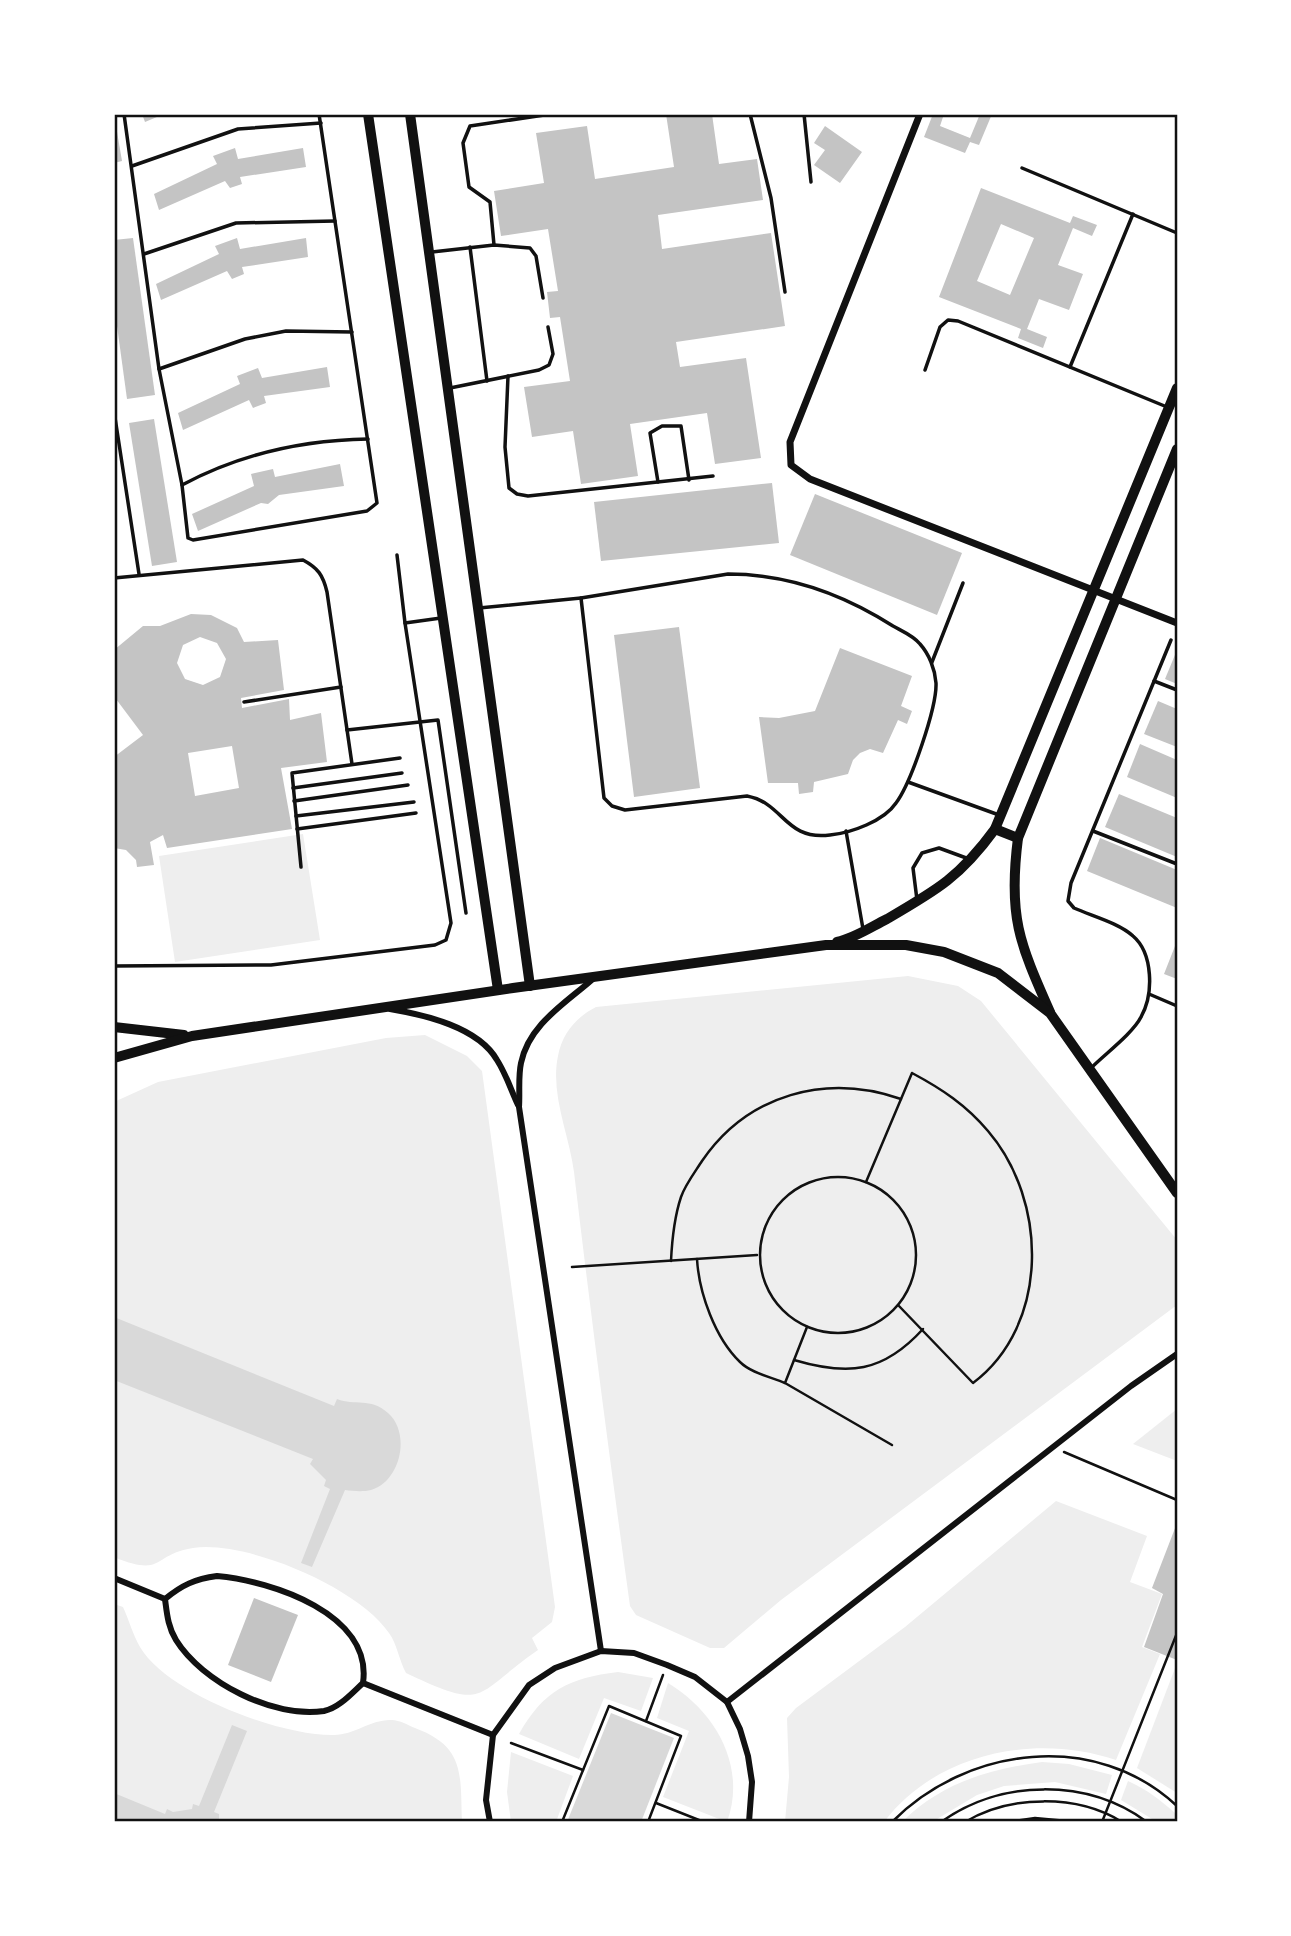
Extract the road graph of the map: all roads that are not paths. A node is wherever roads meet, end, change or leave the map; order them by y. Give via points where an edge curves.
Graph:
1 (124, 114) edge
2 (319, 114) edge
3 (368, 114) edge
4 (410, 114) edge
5 (551, 114) edge
6 (750, 114) edge
7 (804, 114) edge
8 (920, 114) edge
9 (321, 123) junction
10 (132, 166) junction
11 (1022, 167) dead end
12 (811, 182) dead end
13 (1133, 214) junction
14 (335, 221) junction
15 (1177, 233) edge
16 (494, 245) junction
17 (470, 247) junction
18 (430, 252) junction
19 (144, 254) junction
20 (785, 292) dead end
21 (543, 298) dead end
22 (548, 327) dead end
23 (352, 332) junction
24 (1070, 368) junction
25 (159, 369) junction
26 (925, 370) dead end
27 (508, 376) junction
28 (487, 381) junction
29 (1177, 388) edge
30 (446, 389) junction
31 (1169, 408) junction
32 (114, 411) edge
33 (368, 439) junction
34 (1177, 449) edge
35 (713, 476) dead end
36 (688, 480) junction
37 (658, 482) junction
38 (183, 485) junction
39 (397, 555) dead end
40 (139, 574) junction
41 (114, 578) edge
42 (963, 583) dead end
43 (1094, 590) junction
44 (581, 598) junction
45 (1116, 599) junction
46 (477, 608) junction
47 (443, 618) junction
48 (1177, 623) edge
49 (405, 624) junction
50 (1171, 640) dead end
51 (932, 663) junction
52 (1154, 681) junction
53 (341, 687) junction
54 (1177, 690) edge
55 (244, 702) dead end
56 (420, 721) junction
57 (347, 730) junction
58 (400, 758) dead end
59 (352, 764) junction
60 (402, 773) dead end
61 (908, 782) junction
62 (408, 785) dead end
63 (293, 788) junction
64 (295, 801) junction
65 (414, 802) dead end
66 (416, 813) dead end
67 (296, 816) junction
68 (1001, 816) junction
69 (995, 828) junction
70 (297, 829) junction
71 (846, 831) junction
72 (1093, 831) junction
73 (1018, 838) junction
74 (972, 860) junction
75 (1177, 864) edge
76 (301, 867) dead end
77 (918, 902) junction
78 (466, 914) dead end
79 (863, 932) junction
80 (826, 945) junction
81 (114, 966) edge
82 (595, 977) junction
83 (530, 986) junction
84 (498, 990) junction
85 (1149, 994) junction
86 (1177, 1006) edge
87 (382, 1008) junction
88 (1050, 1013) junction
89 (114, 1027) edge
90 (192, 1036) junction
91 (114, 1058) edge
92 (1090, 1069) junction
93 (519, 1107) junction
94 (1177, 1193) edge
95 (1177, 1354) edge
96 (114, 1578) edge
97 (164, 1599) junction
98 (601, 1651) junction
99 (363, 1683) junction
100 (727, 1702) junction
101 (493, 1735) junction
102 (490, 1822) edge
103 (749, 1822) edge

1 - 10 lane
2 - 9 lane
3 - 47 main road
4 - 18 main road
5 - 16 lane via 470,126 463,142 469,187 490,202
6 - 20 lane via 771,198
7 - 12 lane
8 - 43 street via 790,442 791,465 810,479
9 - 10 lane via 237,129
9 - 14 lane
10 - 19 lane
11 - 13 lane
13 - 15 lane
13 - 24 lane
14 - 19 lane via 236,223
14 - 23 lane
16 - 17 lane
16 - 21 lane via 530,248 536,256
17 - 18 lane
17 - 28 lane
18 - 30 main road
19 - 25 lane
22 - 27 lane via 554,354 549,365
23 - 25 lane via 286,331 245,339
23 - 33 lane
24 - 26 lane via 948,320 940,327
24 - 31 lane
25 - 38 lane
27 - 28 lane
27 - 37 lane via 505,447 509,488 517,494
28 - 30 lane
29 - 31 street
30 - 46 main road
31 - 43 street
32 - 40 lane
33 - 38 lane via 296,444 263,452
33 - 38 lane via 377,503 367,511 193,540 185,530
34 - 45 street
35 - 36 lane
36 - 37 lane
36 - 37 lane via 681,426 662,426 650,433
39 - 49 lane
40 - 41 lane
40 - 53 lane via 303,560 315,566 327,592
42 - 51 lane
43 - 45 street
43 - 68 street
44 - 46 lane
44 - 51 lane via 728,574 762,574 805,584 877,616 919,642
44 - 71 lane via 604,798 612,806 625,810 747,796 763,799 785,823 802,832 829,836
45 - 48 street
45 - 73 street
46 - 83 main road
47 - 49 lane
47 - 84 main road
49 - 56 lane
50 - 52 lane
51 - 61 lane via 935,701
52 - 54 lane
52 - 72 lane
53 - 55 lane
53 - 57 lane
56 - 57 lane
56 - 78 lane via 438,720
56 - 81 lane via 451,923 446,940 271,965
57 - 59 lane
58 - 59 lane
59 - 63 lane via 292,773
60 - 63 lane
61 - 68 lane
61 - 71 lane via 895,805 879,818
62 - 64 lane
63 - 64 lane
64 - 67 lane
65 - 67 lane
66 - 70 lane
67 - 70 lane
68 - 69 street
69 - 73 street
69 - 74 street
70 - 76 lane
71 - 79 lane
72 - 75 lane
72 - 85 lane via 1068,901 1074,908 1131,933 1145,948
73 - 88 street via 1013,893 1020,944
74 - 77 street via 952,880
74 - 77 lane via 939,848 922,853 913,869
77 - 79 street
79 - 80 street
80 - 82 main road
80 - 88 main road via 906,945 944,952 998,973
82 - 83 main road
82 - 93 street via 548,1016 529,1040 521,1063
83 - 84 main road
84 - 87 main road
85 - 86 lane
85 - 92 lane via 1141,1018
87 - 90 main road
87 - 93 street via 415,1013 474,1037 496,1057
88 - 92 main road
89 - 90 main road
90 - 91 main road
92 - 94 main road
93 - 98 street
95 - 100 street
96 - 97 street
97 - 99 street via 180,1586 217,1576 284,1591 340,1624 362,1653
97 - 99 street via 168,1625 189,1657 208,1675 237,1691 280,1707 327,1711
98 - 100 street via 634,1653 667,1664 695,1677
98 - 101 street via 555,1668 529,1685
99 - 101 street
100 - 103 street via 748,1756 752,1782
101 - 102 street via 486,1800

